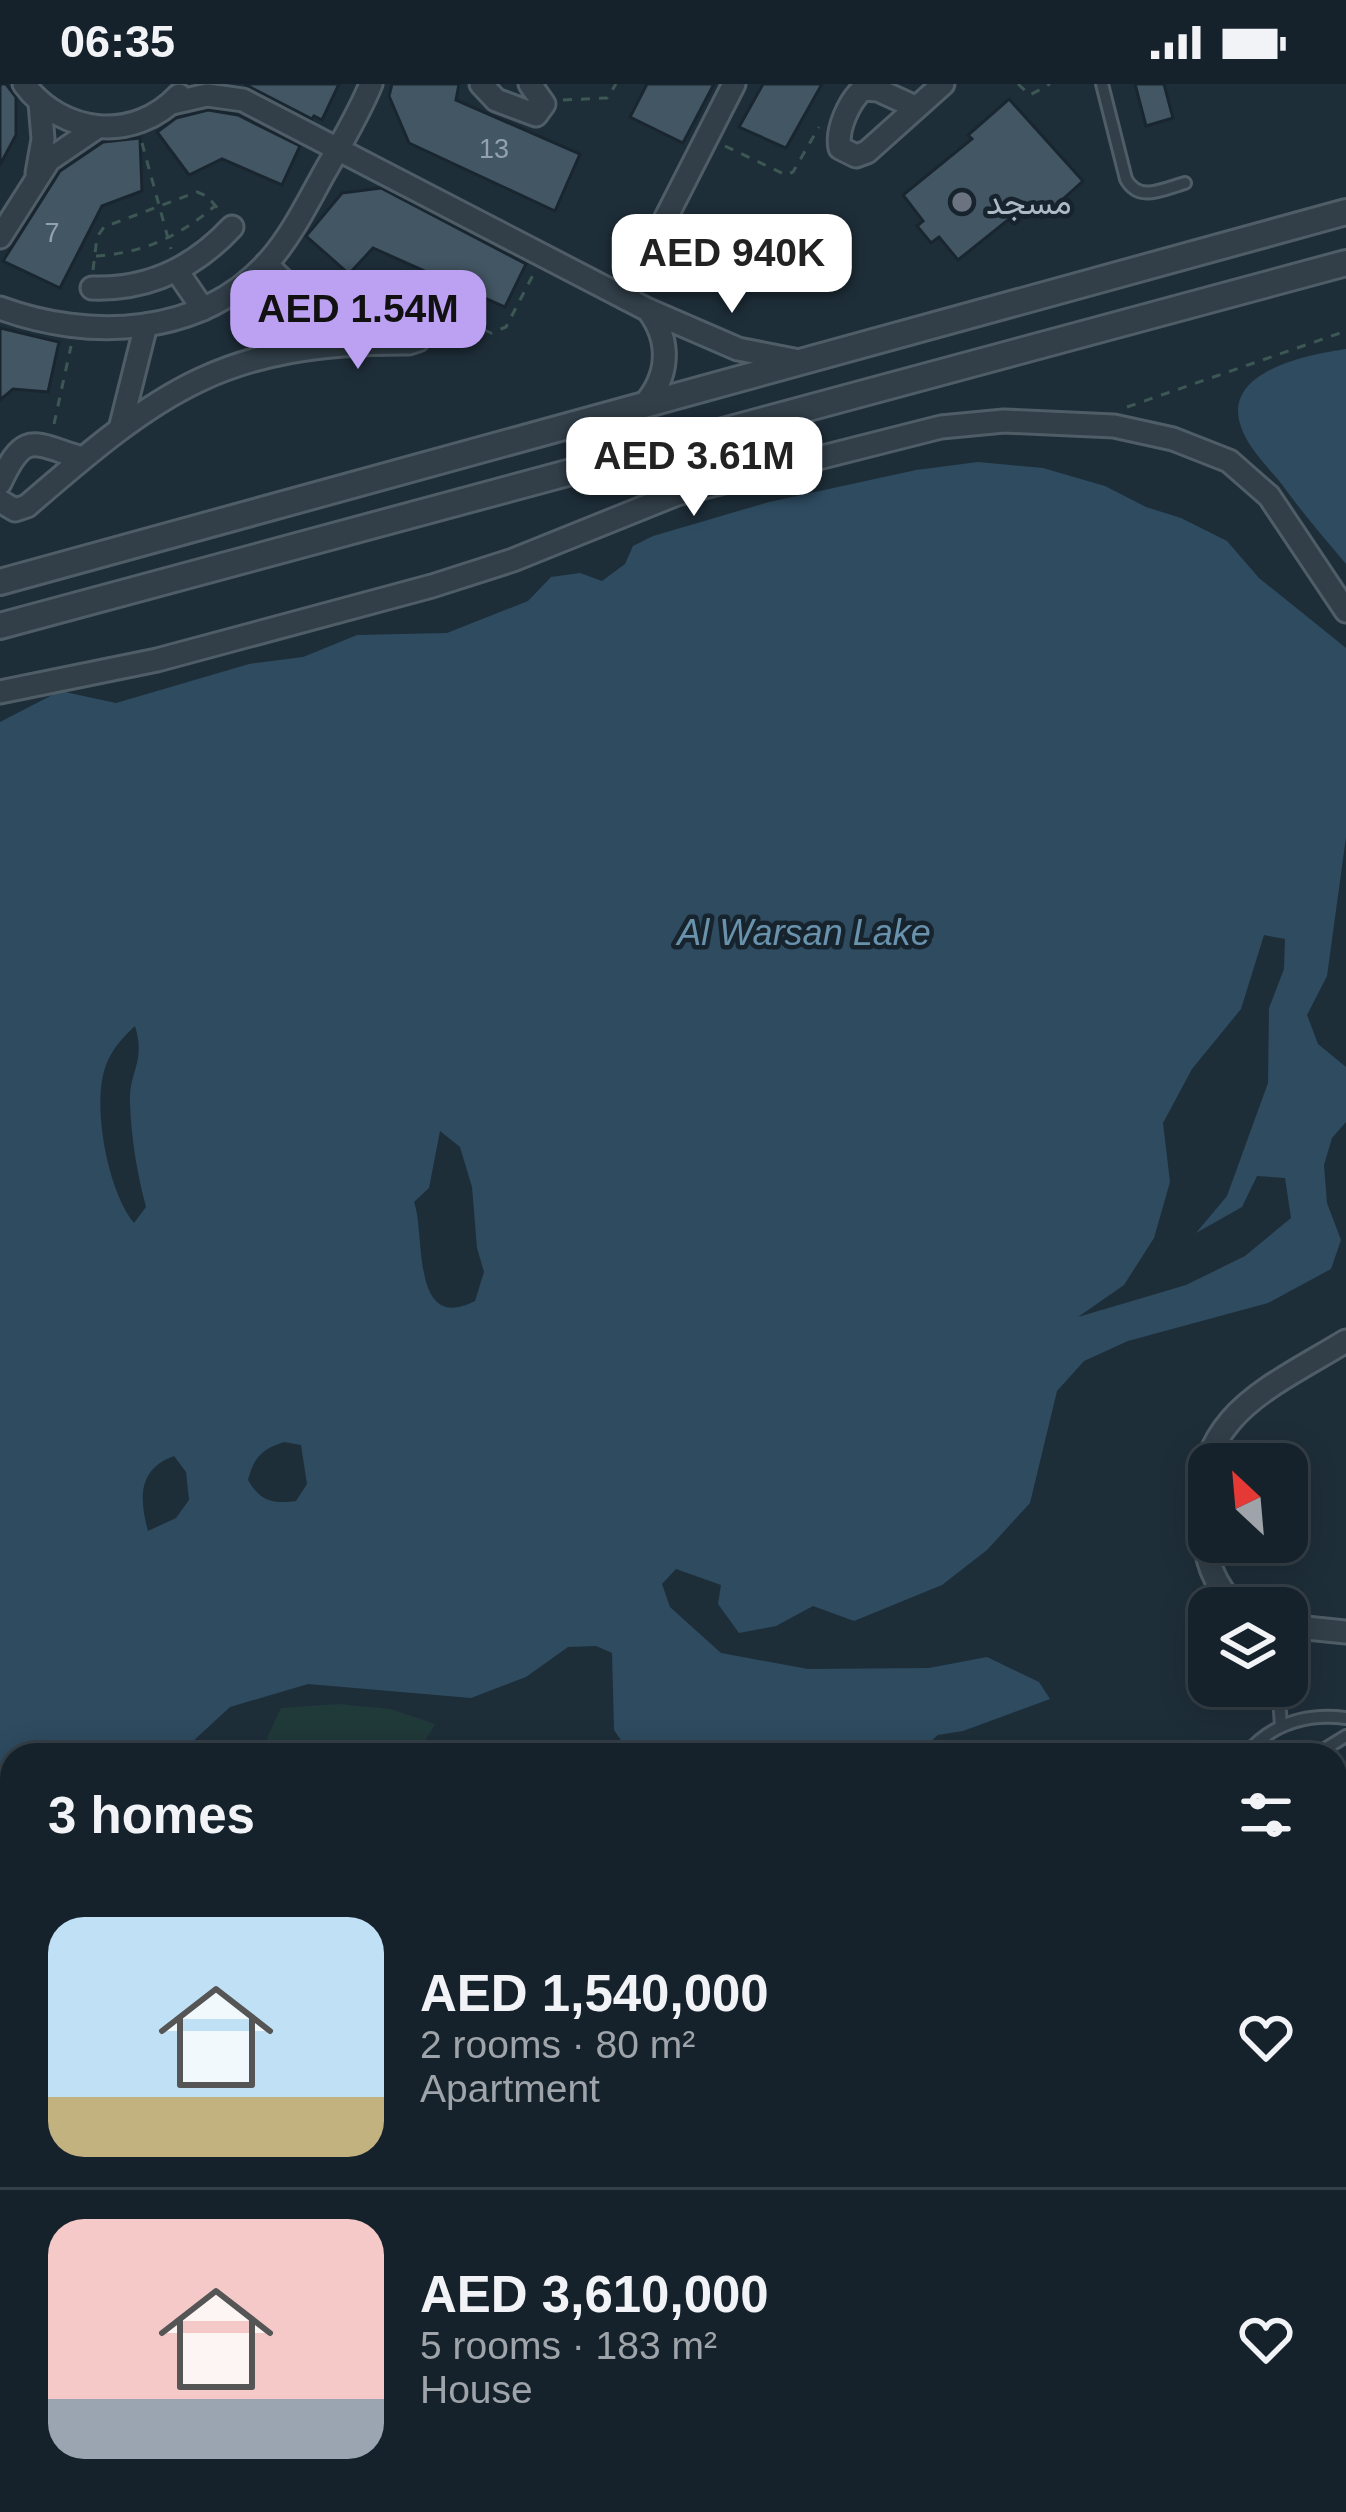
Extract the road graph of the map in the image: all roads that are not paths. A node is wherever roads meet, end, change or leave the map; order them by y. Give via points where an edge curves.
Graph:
1 (24, 84) edge
2 (188, 84) edge
3 (371, 84) edge
4 (481, 84) edge
5 (734, 84) edge
6 (944, 84) edge
7 (1102, 84) edge
8 (236, 92) edge
9 (536, 92) edge
10 (40, 103) junction
11 (172, 103) junction
12 (915, 107) junction
13 (96, 128) junction
14 (338, 149) junction
15 (37, 175) junction
16 (1185, 183) dead end
17 (1346, 212) edge
18 (232, 227) road end
19 (0, 237) edge
20 (1346, 263) edge
21 (266, 264) junction
22 (177, 271) junction
23 (92, 288) road end
24 (625, 298) junction
25 (0, 308) edge
26 (202, 308) junction
27 (648, 310) junction
28 (146, 325) junction
29 (339, 335) junction
30 (806, 362) junction
31 (643, 406) junction
32 (122, 425) junction
33 (82, 458) junction
34 (0, 483) edge
35 (0, 501) edge
36 (0, 582) edge
37 (1346, 611) edge
38 (0, 626) edge
39 (0, 692) edge
40 (1346, 1341) edge
41 (1221, 1587) edge
42 (1308, 1628) edge
43 (1346, 1632) edge
44 (1280, 1707) edge
45 (1346, 1718) edge
46 (1281, 1725) junction
47 (1259, 1743) edge

1 - 10 street
2 - 11 street
3 - 14 street
4 - 9 street via 490,97 531,115 540,113
5 - 24 street
6 - 12 street
7 - 16 lane via 1132,190
8 - 11 street
8 - 14 street
10 - 13 street
10 - 15 street
11 - 13 street via 136,124
12 - 12 street via 862,154 845,152 838,135 863,89
13 - 15 street
14 - 21 street
14 - 24 street
15 - 19 street
17 - 30 street
18 - 22 street
20 - 38 street
21 - 26 street
21 - 29 street
22 - 23 street
22 - 26 street
24 - 27 street
25 - 28 street via 75,326
26 - 28 street
27 - 30 street via 738,349
27 - 31 street via 665,359
28 - 32 street
29 - 29 street via 409,344 422,326 380,303 364,306
29 - 32 street via 224,368
30 - 31 street
31 - 36 street
32 - 33 street
33 - 34 street via 29,445 17,449
33 - 35 street via 27,506 15,510
37 - 39 street via 1269,496 1229,461 1114,426 1004,421 941,427 676,494 432,586 157,660
40 - 41 street via 1239,1408 1210,1449 1200,1481 1205,1552
42 - 43 street
44 - 46 lane
45 - 46 lane
46 - 47 lane

